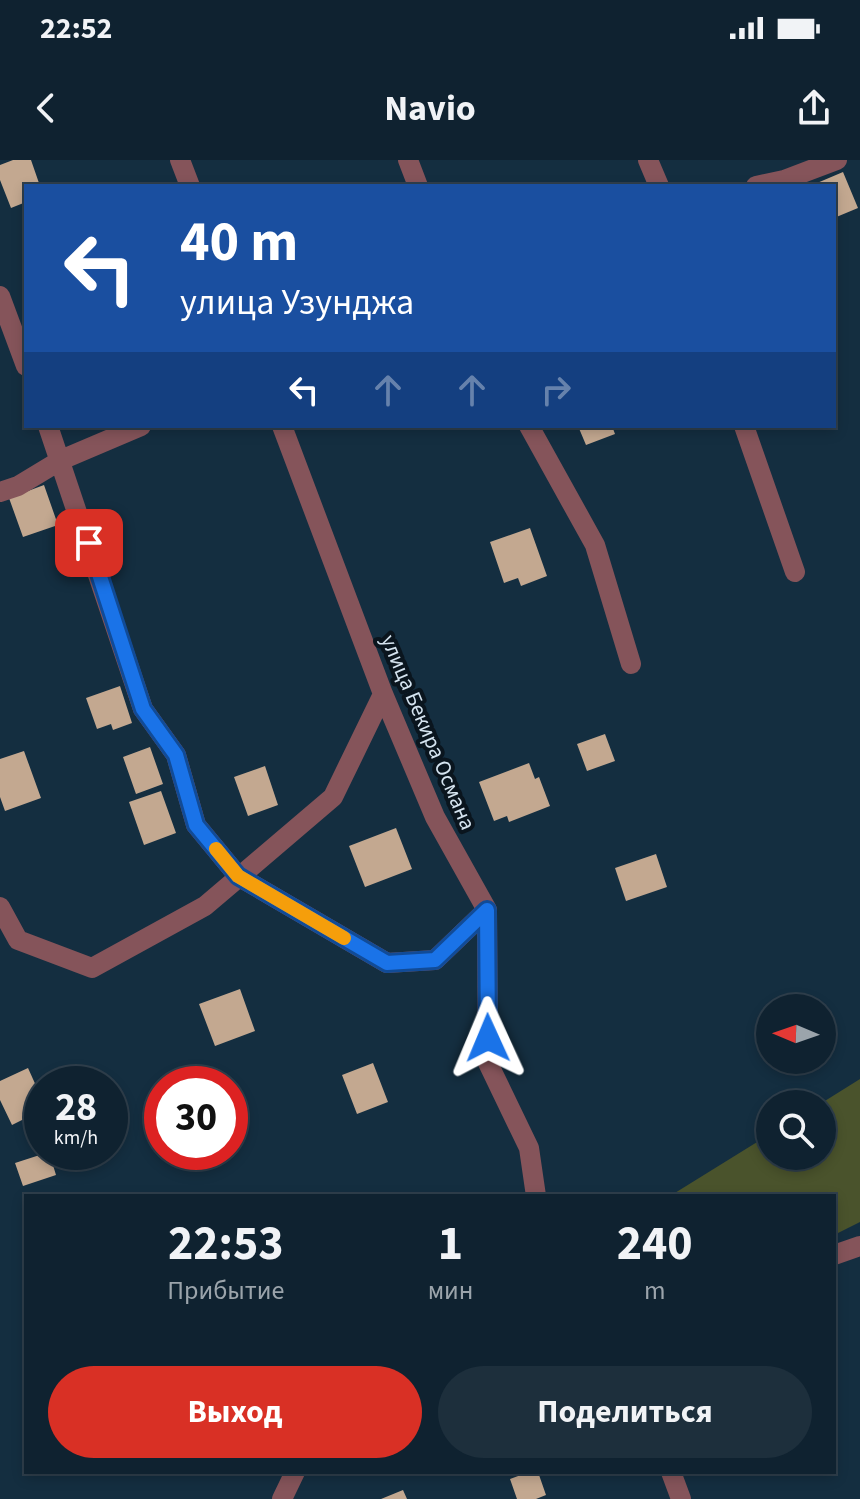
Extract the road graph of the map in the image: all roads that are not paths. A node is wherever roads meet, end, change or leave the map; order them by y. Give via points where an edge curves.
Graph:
1 (180, 160) edge
2 (408, 160) edge
3 (648, 160) edge
4 (837, 160) edge
5 (189, 184) edge
6 (417, 184) edge
7 (658, 184) edge
8 (765, 184) edge
9 (0, 296) edge
10 (24, 361) edge
11 (49, 428) edge
12 (136, 428) edge
13 (283, 428) edge
14 (530, 428) edge
15 (745, 428) edge
16 (61, 460) junction
17 (0, 492) edge
18 (795, 572) dead end
19 (631, 664) dead end
20 (383, 694) junction
21 (238, 876) junction
22 (0, 907) edge
23 (487, 910) junction
24 (536, 1194) edge
25 (860, 1246) edge
26 (836, 1254) edge
27 (294, 1474) edge
28 (672, 1474) edge
29 (282, 1499) edge
30 (681, 1499) edge

1 - 5 street
2 - 6 street
3 - 7 street
4 - 8 street
9 - 10 street
11 - 16 street
12 - 16 street
13 - 20 street, улица Бекира Османа
14 - 19 street via 595,545
15 - 18 street
16 - 17 street
16 - 21 street via 143,709 176,755 196,825
20 - 21 street via 333,797
20 - 23 street, улица Бекира Османа via 435,817
21 - 22 street via 205,906 92,968 18,940
21 - 23 street via 387,963 435,960
23 - 24 street, улица Бекира Османа via 488,1063 529,1148
25 - 26 street
27 - 29 street
28 - 30 street

